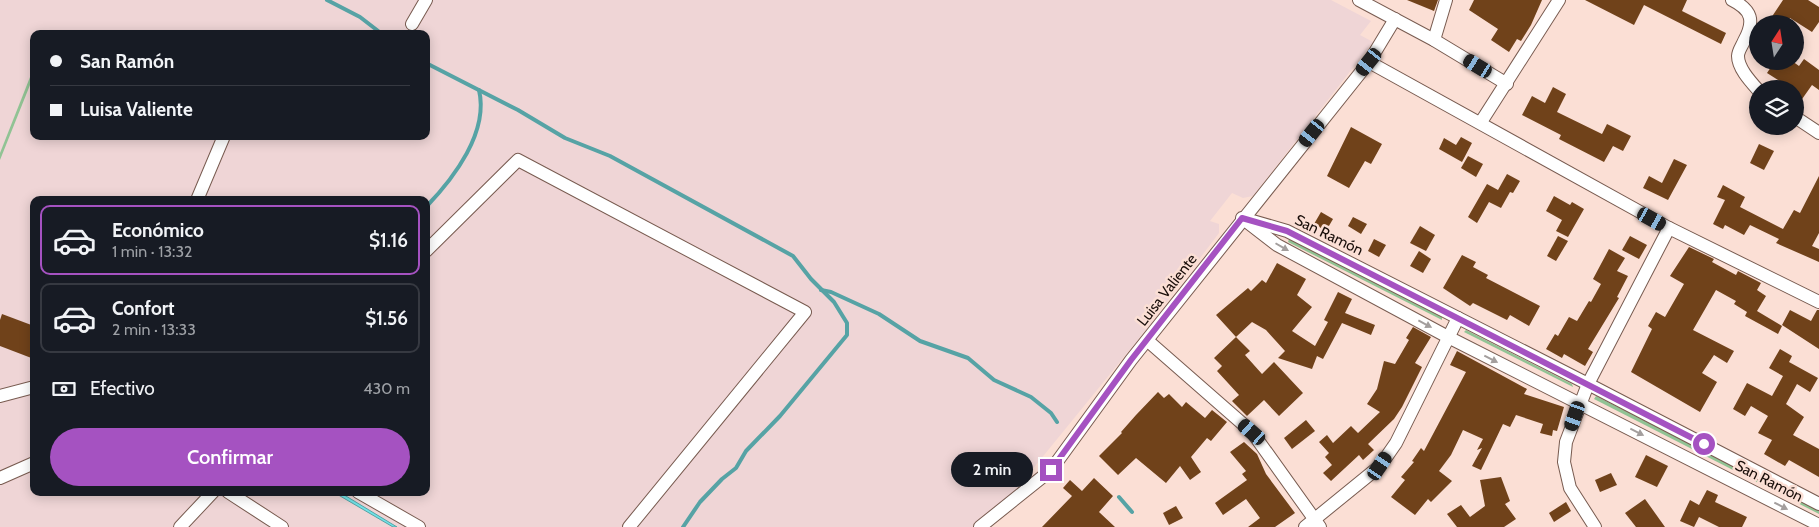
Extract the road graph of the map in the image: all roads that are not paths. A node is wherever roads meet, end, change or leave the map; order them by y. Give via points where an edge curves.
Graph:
1 (426, 0) edge
2 (1359, 0) edge
3 (1446, 0) edge
4 (1559, 0) edge
5 (1732, 0) edge
6 (1395, 20) junction
7 (412, 24) dead end
8 (1434, 40) junction
9 (1369, 62) junction
10 (1750, 80) edge
11 (1507, 84) junction
12 (1481, 122) junction
13 (1804, 123) edge
14 (1819, 133) edge
15 (222, 140) edge
16 (199, 196) edge
17 (1242, 218) junction
18 (1669, 228) junction
19 (430, 247) edge
20 (1819, 302) edge
21 (1458, 318) junction
22 (1448, 337) junction
23 (1148, 341) junction
24 (1588, 384) junction
25 (30, 388) edge
26 (0, 396) edge
27 (1580, 403) junction
28 (30, 465) edge
29 (0, 478) edge
30 (210, 496) edge
31 (234, 496) edge
32 (365, 496) edge
33 (1819, 504) edge
34 (1314, 525) edge
35 (1819, 525) edge
36 (180, 527) edge
37 (282, 527) edge
38 (419, 527) edge
39 (629, 527) edge
40 (980, 527) edge
41 (1595, 527) edge

1 - 7 street
2 - 6 street
3 - 8 street
4 - 11 street
5 - 10 street via 1744,6 1750,15 1750,28 1738,54 1739,65
6 - 8 street
6 - 9 street, Luisa Valiente
8 - 11 street
9 - 12 street
9 - 17 street, Luisa Valiente
11 - 12 street
12 - 18 street
13 - 14 street
15 - 16 street
17 - 21 street, San Ramón via 1287,231
17 -> 22 street, San Ramón via 1276,245
17 - 23 street, Luisa Valiente
18 - 20 street
18 - 24 street
19 - 39 street via 518,160 805,312
21 - 22 street
21 - 24 street, San Ramón
22 -> 27 street, San Ramón
22 - 34 street via 1396,443 1380,466
23 - 34 street via 1252,432
23 - 40 street, Luisa Valiente via 1051,470
24 - 27 street
24 - 33 street, San Ramón
25 - 26 street
27 -> 35 street, San Ramón
27 - 41 street via 1566,442 1564,462 1570,488
28 - 29 street
30 - 36 street
31 - 37 street
32 - 38 street

